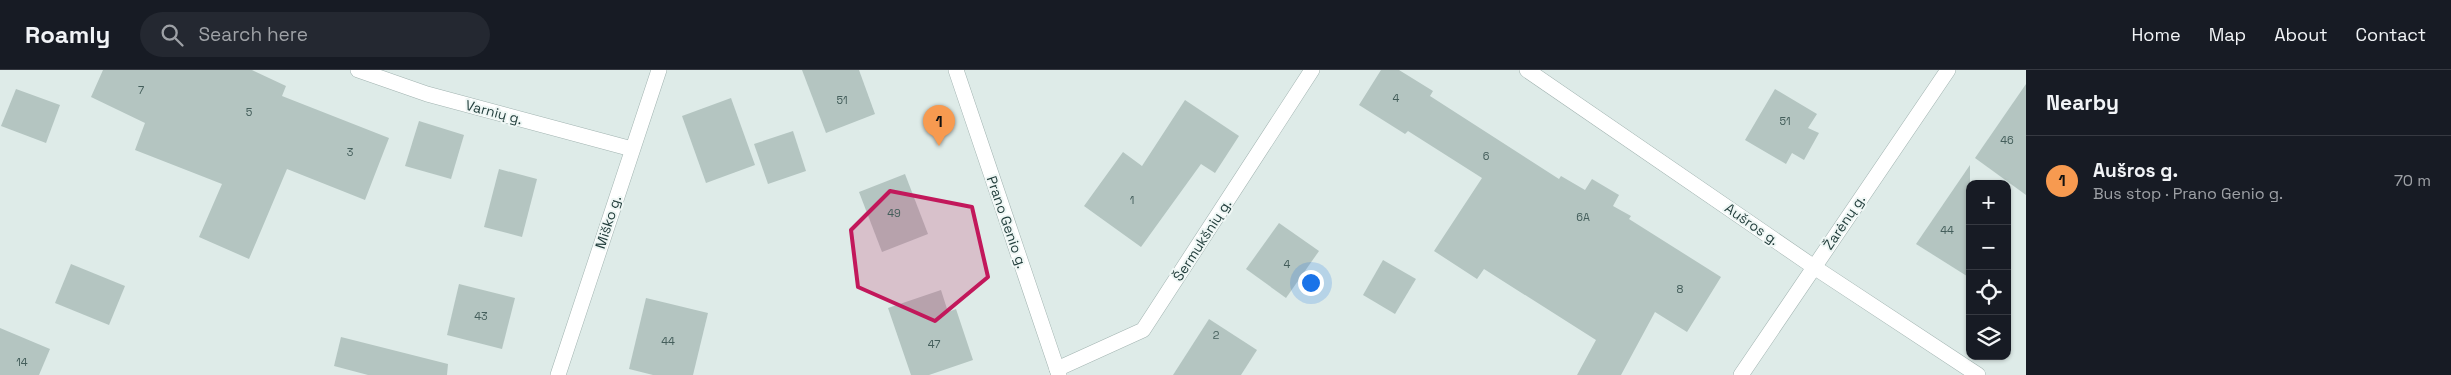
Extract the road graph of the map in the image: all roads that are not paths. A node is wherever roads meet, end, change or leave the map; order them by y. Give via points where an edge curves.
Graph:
1 (358, 70) edge
2 (659, 70) edge
3 (956, 70) edge
4 (1312, 70) edge
5 (1527, 70) edge
6 (1948, 70) edge
7 (632, 149) junction
8 (1814, 267) junction
9 (1058, 372) edge
10 (558, 375) edge
11 (1741, 375) edge
12 (1978, 375) edge

1 - 7 street, Varnių g. via 427,94
2 - 7 street, Miško g.
3 - 9 street, Prano Genio g.
4 - 9 street, Šermukšnių g. via 1143,330
5 - 8 street, Aušros g.
6 - 8 street, Žarėnų g.
7 - 10 street, Miško g.
8 - 11 street, Žarėnų g.
8 - 12 street, Aušros g.

